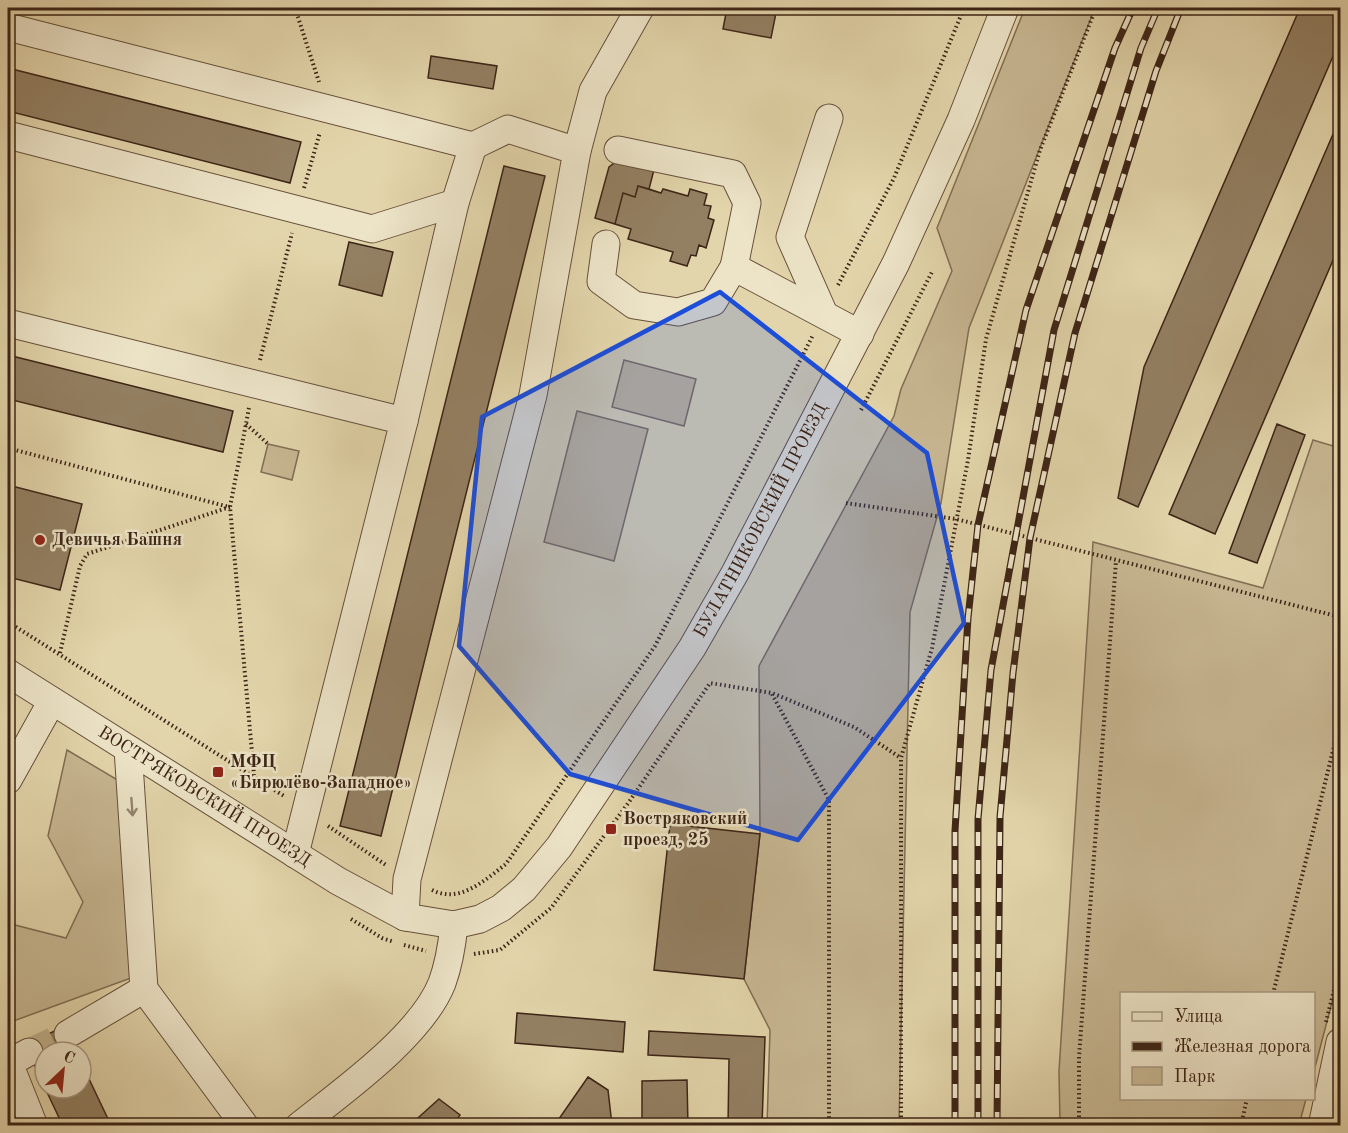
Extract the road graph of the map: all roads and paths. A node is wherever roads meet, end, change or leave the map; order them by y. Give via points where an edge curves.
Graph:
1 (295, 8) edge
2 (640, 8) edge
3 (964, 8) edge
4 (1005, 8) edge
5 (1096, 8) edge
6 (8, 27) edge
7 (328, 107) junction
8 (829, 118) dead end
9 (8, 135) edge
10 (473, 146) junction
11 (618, 150) dead end
12 (577, 151) junction
13 (455, 203) junction
14 (298, 210) junction
15 (606, 244) dead end
16 (734, 267) junction
17 (933, 270) dead end
18 (824, 314) junction
19 (8, 322) edge
20 (860, 334) junction
21 (254, 384) junction
22 (861, 410) dead end
23 (404, 421) junction
24 (246, 424) junction
25 (268, 444) dead end
26 (8, 448) edge
27 (846, 503) dead end
28 (230, 507) junction
29 (956, 519) junction
30 (1116, 561) junction
31 (1341, 617) edge
32 (8, 622) edge
33 (60, 653) junction
34 (8, 673) edge
35 (772, 693) junction
36 (52, 701) junction
37 (1341, 722) edge
38 (128, 749) junction
39 (16, 755) edge
40 (901, 758) junction
41 (254, 776) junction
42 (8, 780) edge
43 (306, 811) junction
44 (295, 854) junction
45 (407, 879) junction
46 (405, 917) junction
47 (454, 925) junction
48 (450, 958) junction
49 (144, 989) junction
50 (1273, 992) edge
51 (68, 1034) tunnel mouth
52 (1341, 1042) edge
53 (19, 1058) dead end
54 (1334, 1094) edge
55 (1247, 1100) edge
56 (34, 1125) edge
57 (245, 1125) edge
58 (299, 1125) edge
59 (829, 1125) edge
60 (901, 1125) edge
61 (1079, 1125) edge
62 (1241, 1125) edge
63 (1322, 1125) edge

1 - 7 path
2 - 12 street via 593,91
3 - 18 path via 894,178
4 - 20 street, БУЛАТНИКОВСКИЙ ПРОЕЗД via 921,209
5 - 29 path via 1040,150 986,339
6 - 7 street
7 - 10 street
7 - 14 path
8 - 18 street via 790,237
9 - 14 street
10 - 12 street via 508,129
10 - 13 street
11 - 16 street via 733,174 747,203
12 - 45 street via 533,395
13 - 14 street via 372,229
13 - 23 street
14 - 21 path
15 - 16 street via 601,282 634,305 678,312 713,302
16 - 18 street
17 - 22 path
18 - 20 street
18 - 45 path via 655,646 506,864 473,889 443,896
19 - 21 street
20 - 47 street, БУЛАТНИКОВСКИЙ ПРОЕЗД via 692,648 614,768 559,847 519,894 480,919
21 - 23 street
21 - 24 path
23 - 43 street
24 - 25 path
24 - 28 path
26 - 28 path
27 - 29 path
28 - 33 path via 87,554 80,566
28 - 41 path
29 - 30 path
29 - 40 path via 932,648
30 - 31 path
30 - 61 path via 1079,1057
32 - 33 path
33 - 41 path
34 - 36 street, ВОСТРЯКОВСКИЙ ПРОЕЗД
35 - 40 path via 854,727
35 - 48 path via 710,683 551,908 500,950
35 - 59 path via 829,800
36 - 38 street, ВОСТРЯКОВСКИЙ ПРОЕЗД
36 - 39 street
37 - 50 path
38 - 44 street, ВОСТРЯКОВСКИЙ ПРОЕЗД
38 -> 49 street
39 - 42 street
40 - 60 path
41 - 43 path
43 - 44 street
43 - 45 path
44 - 46 street, ВОСТРЯКОВСКИЙ ПРОЕЗД
45 - 46 street
46 - 47 street, БУЛАТНИКОВСКИЙ ПРОЕЗД
47 - 48 street
48 - 58 street via 428,1009 377,1064
49 - 51 street
49 - 57 street
52 - 54 street
53 - 56 street
54 - 63 street
55 - 62 path

